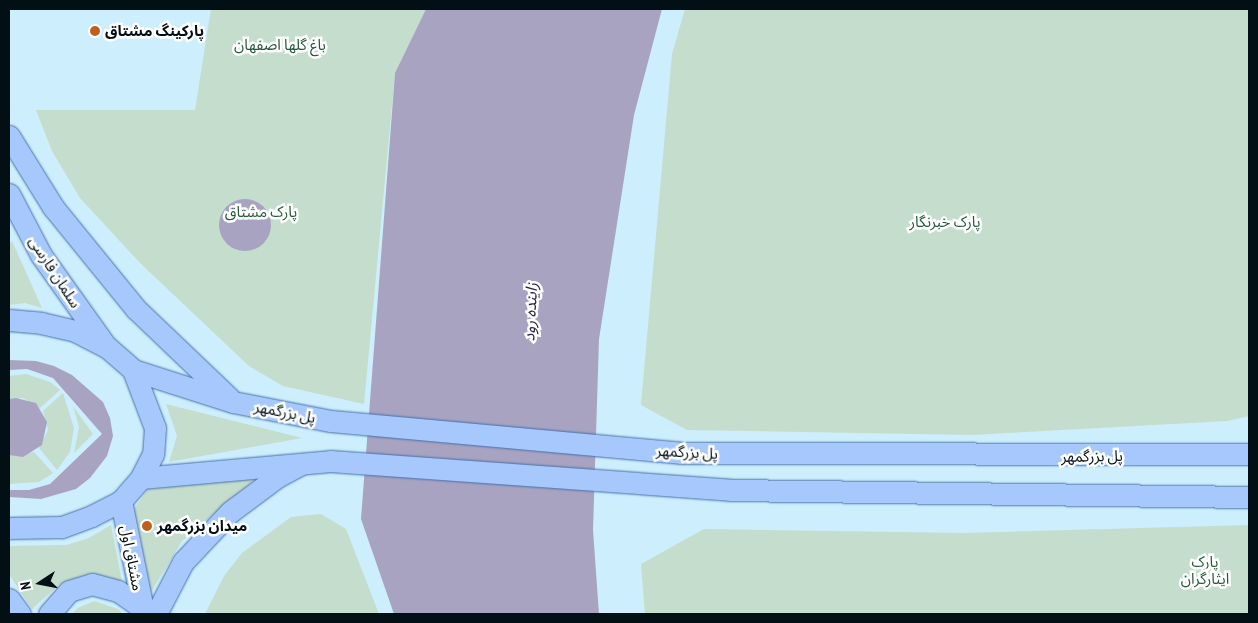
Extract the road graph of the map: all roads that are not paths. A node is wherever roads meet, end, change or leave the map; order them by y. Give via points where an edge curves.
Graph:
1 (9, 136) edge
2 (9, 194) edge
3 (9, 320) edge
4 (107, 347) junction
5 (133, 370) junction
6 (233, 402) junction
7 (1249, 454) edge
8 (308, 461) junction
9 (141, 478) junction
10 (1249, 497) edge
11 (120, 501) junction
12 (9, 528) edge
13 (9, 599) edge
14 (147, 612) edge
15 (20, 614) edge
16 (49, 614) edge

1 - 6 main road via 53,207 136,309
2 - 4 main road, سلمان فارسی via 41,255
3 - 4 main road via 41,323 76,332
4 - 5 main road
5 - 6 main road, پل بزرگمهر
5 - 9 main road via 155,428 152,454
6 - 7 main road, پل بزرگمهر via 331,421 681,453
8 - 9 main road
8 - 10 main road via 730,490
8 - 14 main road via 277,477 230,512 182,562
9 - 11 main road
11 - 12 main road via 92,516 60,527
11 - 14 main road, مشتاق اول
13 - 15 main road
14 - 16 main road via 118,591 92,584 69,591

